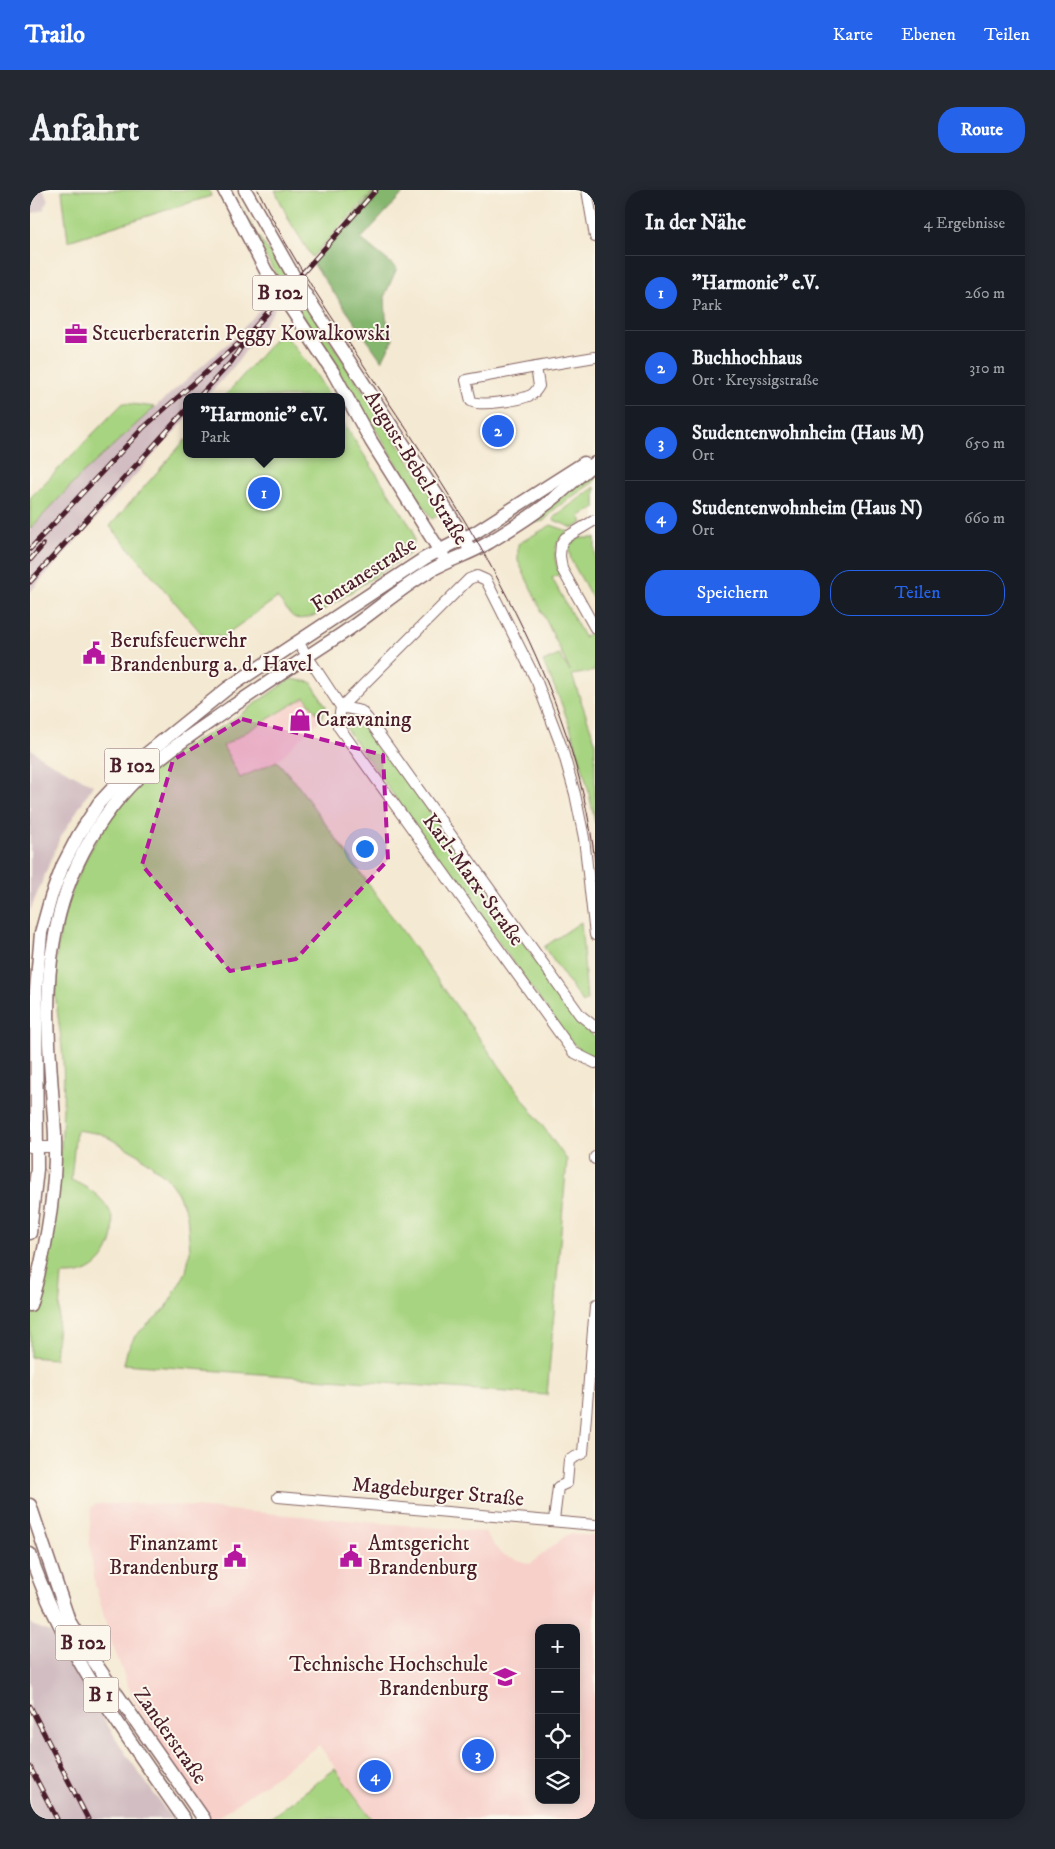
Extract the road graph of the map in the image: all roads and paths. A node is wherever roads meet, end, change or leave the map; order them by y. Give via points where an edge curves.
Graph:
1 (224, 190) edge
2 (245, 190) edge
3 (587, 190) edge
4 (595, 237) edge
5 (595, 357) edge
6 (536, 367) junction
7 (345, 393) edge
8 (345, 394) edge
9 (595, 457) edge
10 (595, 463) edge
11 (595, 520) edge
12 (464, 539) junction
13 (440, 550) junction
14 (472, 552) junction
15 (447, 562) junction
16 (595, 628) edge
17 (298, 642) junction
18 (307, 656) junction
19 (341, 707) junction
20 (595, 935) edge
21 (595, 1027) edge
22 (595, 1063) edge
23 (34, 1147) edge
24 (54, 1148) junction
25 (30, 1233) edge
26 (30, 1305) edge
27 (595, 1307) edge
28 (594, 1330) edge
29 (278, 1497) dead end
30 (30, 1505) edge
31 (554, 1520) junction
32 (595, 1525) edge
33 (30, 1554) edge
34 (184, 1819) edge
35 (204, 1819) edge

1 - 7 main road, August-Bebel-Straße / B 102 via 266,271
2 - 12 main road, August-Bebel-Straße / B 102 via 296,280
3 - 4 street
5 - 6 street
6 - 6 street via 466,380 471,401 485,404 530,396 539,386
8 - 13 main road, August-Bebel-Straße / B 102
9 - 12 main road, Fontanestraße
10 - 14 main road via 546,505
11 - 16 street via 565,538 560,556 562,569
12 - 13 main road, Fontanestraße
12 - 14 main road, August-Bebel-Straße / B 102
13 - 15 main road, August-Bebel-Straße
13 - 17 main road, Fontanestraße / B 102
14 - 15 main road, August-Bebel-Straße / B 102
15 - 18 main road, Fontanestraße / B 102 via 384,600 355,625
17 - 18 street
17 - 23 main road, Fontanestraße / B 102 via 228,688 140,759 99,804 70,851 51,897 38,956
18 - 19 street
18 - 24 main road, Fontanestraße / B 102 via 156,761 112,808 84,851 62,905 50,962 49,1047
19 - 20 street via 469,579 477,576 486,580 537,682 562,748 584,838
19 - 21 street, Karl-Marx-Straße via 361,711 368,719 580,1015
19 - 22 street, Karl-Marx-Straße via 338,726 573,1052
23 - 24 street
23 - 25 main road, Fontanestraße
24 - 26 main road, Fontanestraße / B 102 via 45,1246
27 - 28 street
28 - 31 street via 583,1454 568,1460 567,1483 558,1487
29 - 31 street, Magdeburger Straße
30 - 35 main road, Zanderstraße / B 102 via 69,1621
31 - 32 street, Magdeburger Straße
33 - 34 main road, Zanderstraße / B 1 via 82,1666

